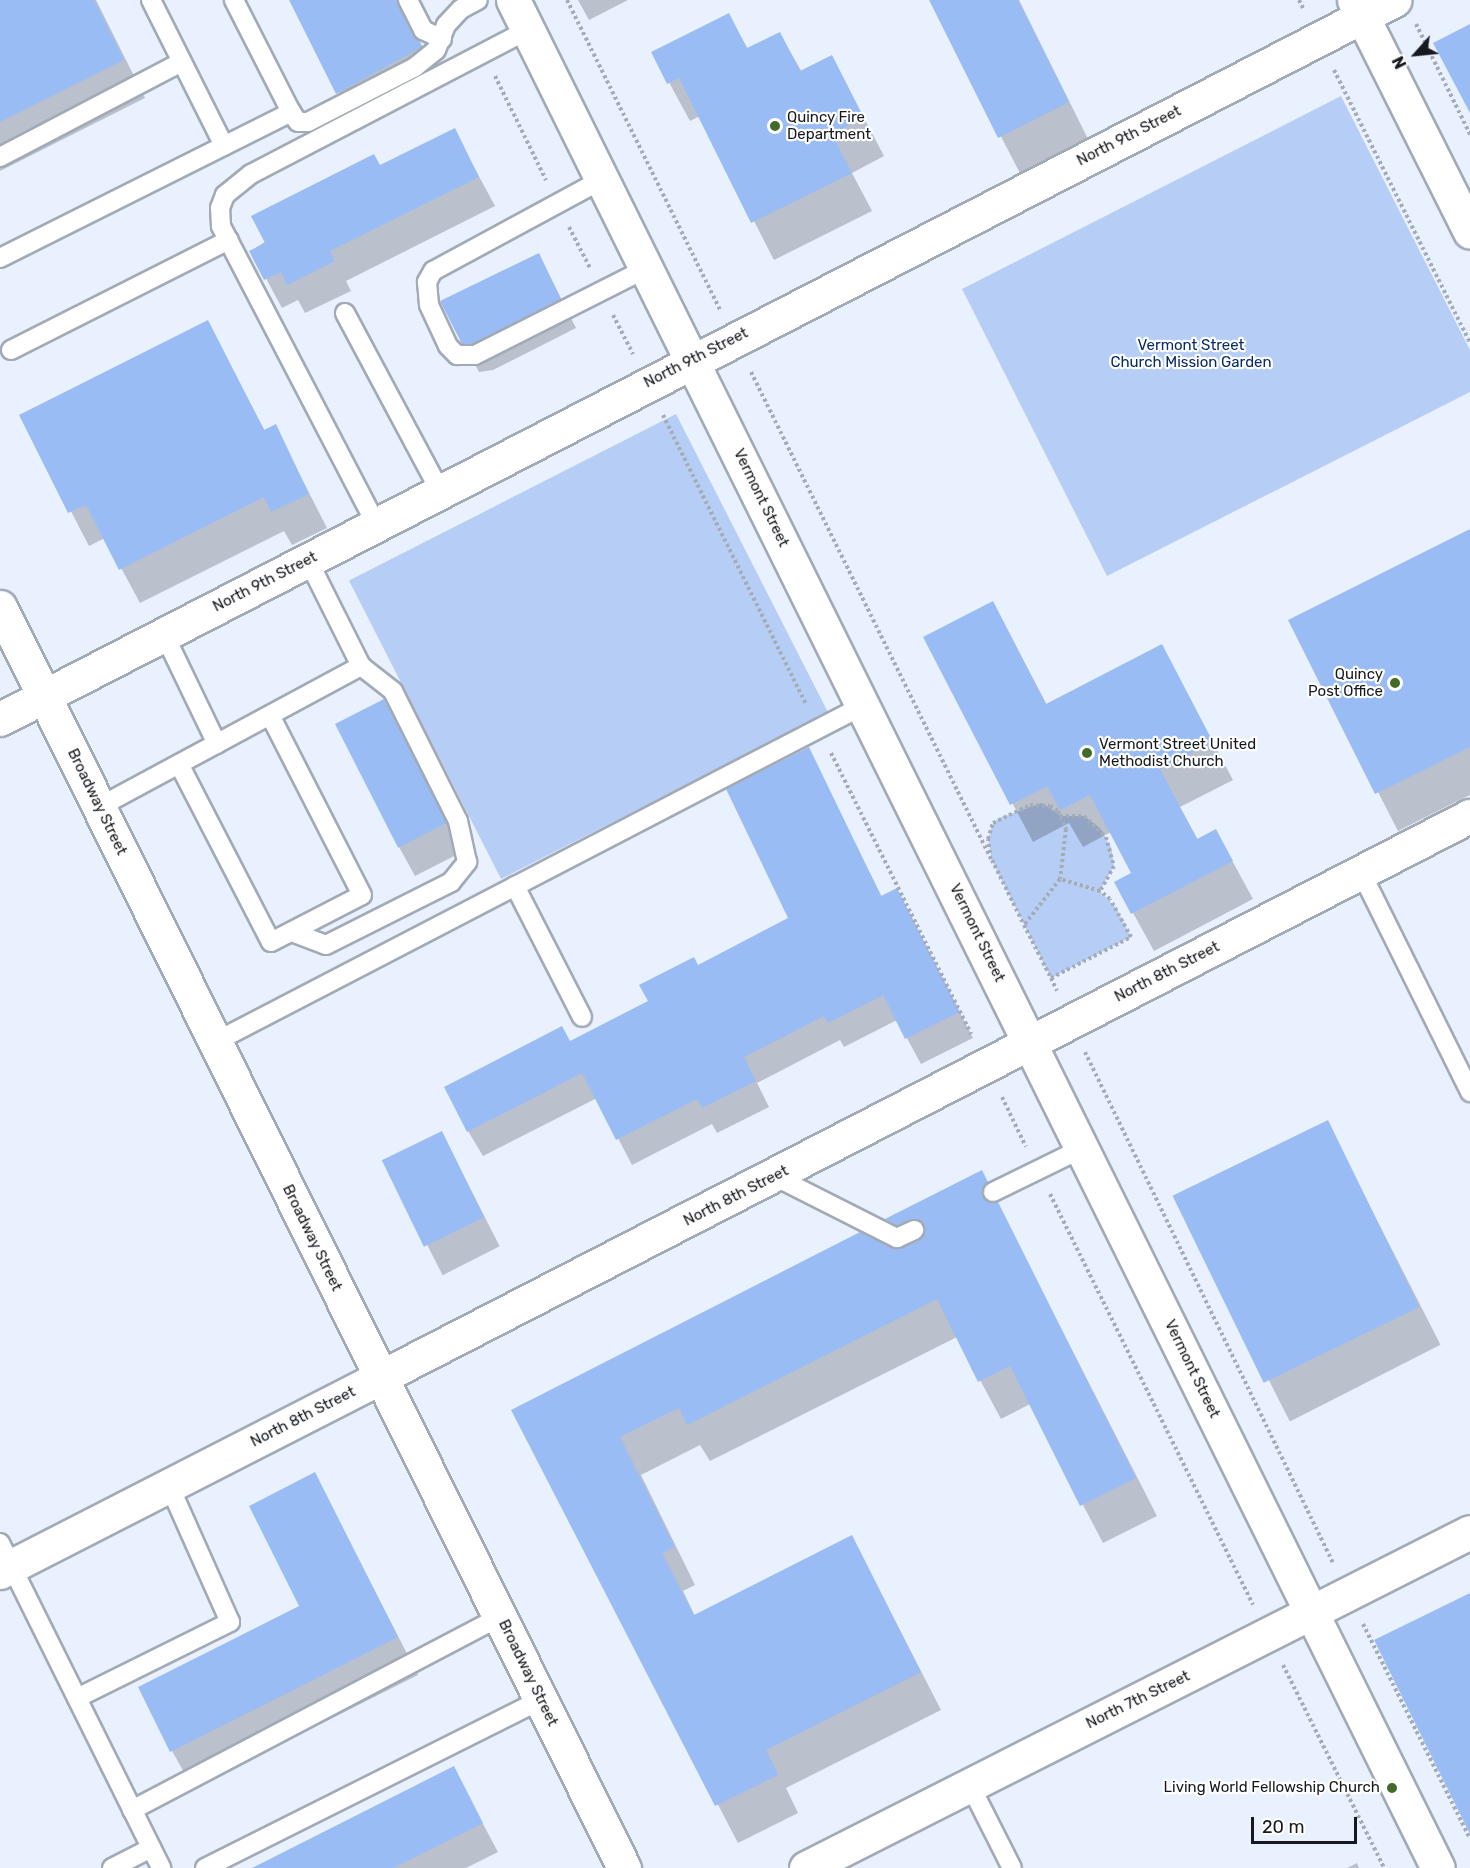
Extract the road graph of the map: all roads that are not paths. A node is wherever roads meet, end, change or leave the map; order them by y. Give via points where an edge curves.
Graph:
1 (151, 0) edge
2 (234, 0) edge
3 (408, 0) edge
4 (478, 0) edge
5 (513, 0) edge
6 (1359, 8) edge
7 (1404, 10) edge
8 (528, 30) junction
9 (441, 39) junction
10 (182, 62) junction
11 (291, 112) junction
12 (224, 146) junction
13 (0, 157) edge
14 (603, 179) junction
15 (1470, 232) edge
16 (229, 240) junction
17 (0, 258) edge
18 (647, 268) junction
19 (345, 313) dead end
20 (11, 350) dead end
21 (693, 360) junction
22 (440, 491) junction
23 (376, 524) junction
24 (308, 560) junction
25 (0, 607) edge
26 (164, 634) junction
27 (361, 666) junction
28 (44, 696) junction
29 (864, 705) junction
30 (270, 715) junction
31 (0, 719) edge
32 (217, 744) junction
33 (179, 764) junction
34 (99, 807) junction
35 (1470, 816) edge
36 (1361, 872) junction
37 (515, 886) junction
38 (292, 932) junction
39 (582, 1017) dead end
40 (215, 1042) junction
41 (1032, 1043) junction
42 (1470, 1092) edge
43 (1083, 1148) junction
44 (774, 1176) junction
45 (993, 1192) dead end
46 (914, 1230) dead end
47 (381, 1377) junction
48 (170, 1485) junction
49 (1470, 1532) edge
50 (4, 1561) edge
51 (1312, 1614) junction
52 (500, 1617) junction
53 (77, 1698) junction
54 (541, 1700) junction
55 (969, 1783) junction
56 (132, 1810) junction
57 (151, 1848) junction
58 (112, 1868) edge
59 (161, 1868) edge
60 (205, 1868) edge
61 (624, 1868) edge
62 (806, 1868) edge
63 (1012, 1868) edge
64 (1438, 1868) edge

1 - 10 lane
2 - 11 lane
3 - 9 lane via 423,30
4 - 9 lane via 461,9 446,25
5 - 8 street, Vermont Street
6 - 7 street, North 9th Street
6 - 15 street
6 - 21 street, North 9th Street via 1318,39
8 - 14 street, Vermont Street
8 - 16 lane via 250,174 225,195 220,208 221,225
9 - 11 lane via 436,50 415,67 308,122 298,122
10 - 12 lane
10 - 13 lane
11 - 12 lane
12 - 17 lane
14 - 18 street, Vermont Street
14 - 18 lane via 433,271 427,282 429,305 448,346 457,356 475,355
16 - 20 lane
16 - 23 lane
18 - 21 street, Vermont Street
19 - 22 lane
21 - 22 street, North 9th Street
21 - 29 street, Vermont Street
22 - 23 street, North 9th Street
23 - 24 street, North 9th Street
24 - 26 street, North 9th Street
24 - 27 lane
25 - 28 street, Broadway Street
26 - 28 street, North 9th Street
26 - 32 lane
27 - 30 lane
27 - 38 lane via 393,691 459,821 467,862 451,882 326,945
28 - 31 street, North 9th Street
28 - 34 street, Broadway Street
29 - 37 lane
29 - 41 street, Vermont Street
30 - 32 lane
30 - 38 lane via 362,895
32 - 33 lane
33 - 34 lane
33 - 38 lane via 271,942
34 - 40 street, Broadway Street
35 - 36 street, North 8th Street
36 - 41 street, North 8th Street
36 - 42 lane
37 - 39 lane
37 - 40 lane
40 - 47 street, Broadway Street
41 - 43 street, Vermont Street
41 - 44 street, North 8th Street
43 - 45 lane
43 - 51 street, Vermont Street
44 - 46 lane via 897,1238
44 - 47 street, North 8th Street
47 - 48 street, North 8th Street
47 - 52 street, Broadway Street
48 - 50 street, North 8th Street
48 - 53 lane via 230,1622
49 - 51 street, North 7th Street
50 - 53 lane
51 - 55 street, North 7th Street
51 - 64 street, Vermont Street
52 - 54 street, Broadway Street
52 - 56 lane
53 - 56 lane
54 - 60 lane
54 - 61 street, Broadway Street
55 - 62 street, North 7th Street
55 - 63 lane
56 - 57 lane
57 - 58 lane
57 - 59 lane

